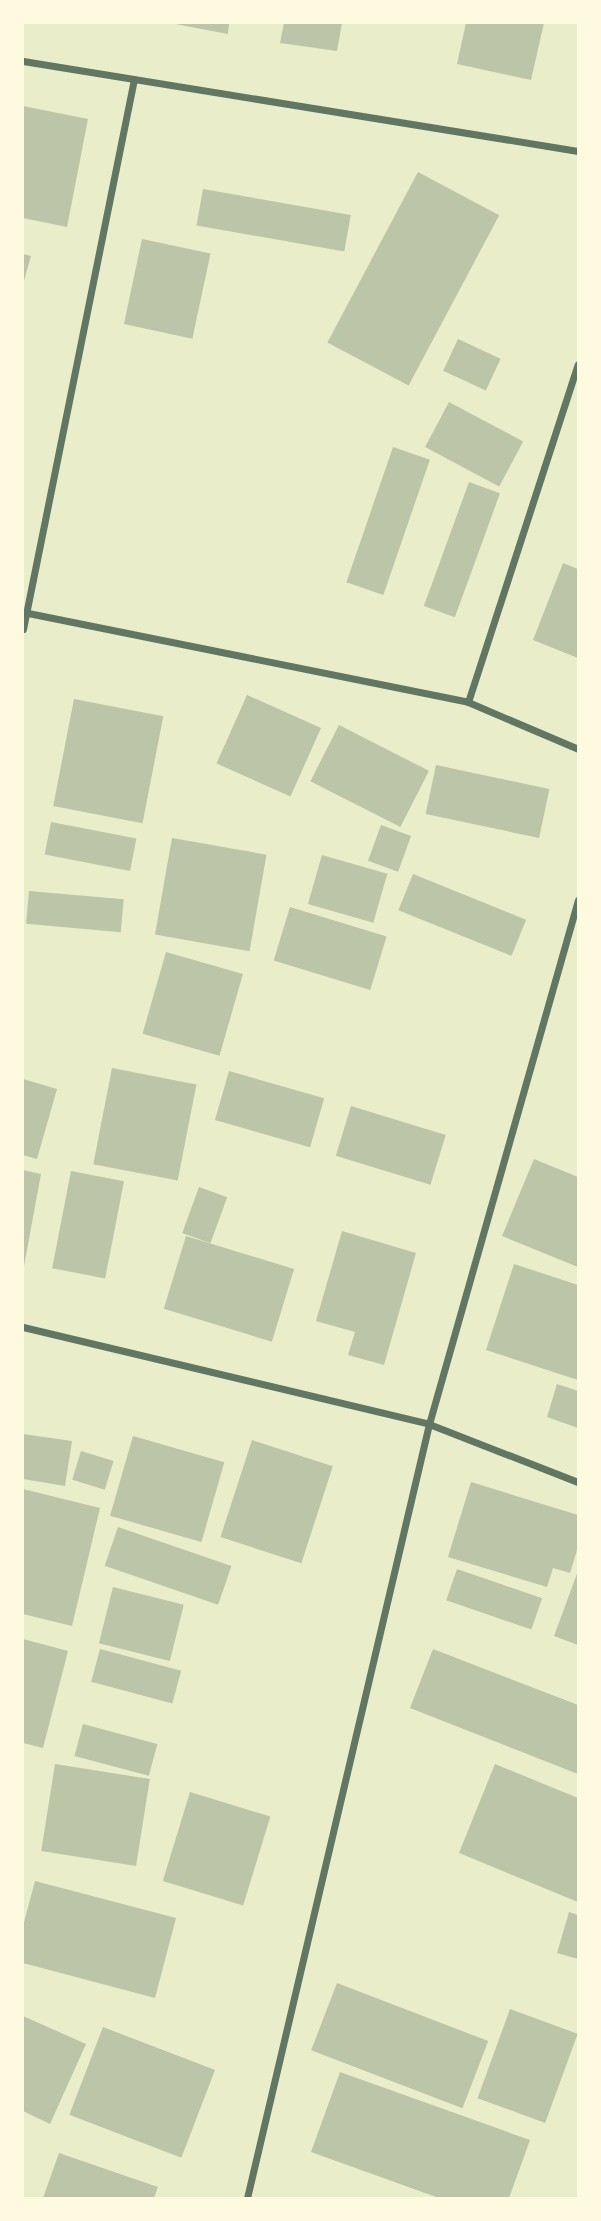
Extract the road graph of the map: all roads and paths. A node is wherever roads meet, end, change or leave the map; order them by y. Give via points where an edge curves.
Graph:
1 (23, 61) edge
2 (134, 79) junction
3 (578, 151) edge
4 (578, 364) edge
5 (25, 612) edge
6 (23, 629) edge
7 (468, 702) junction
8 (578, 749) edge
9 (578, 900) edge
10 (23, 1327) edge
11 (429, 1424) junction
12 (578, 1482) edge
13 (247, 2198) edge

1 - 2 street
2 - 3 street
2 - 5 street
4 - 7 street
5 - 6 street
5 - 7 street
7 - 8 street
9 - 11 street
10 - 11 street
11 - 12 street
11 - 13 street

